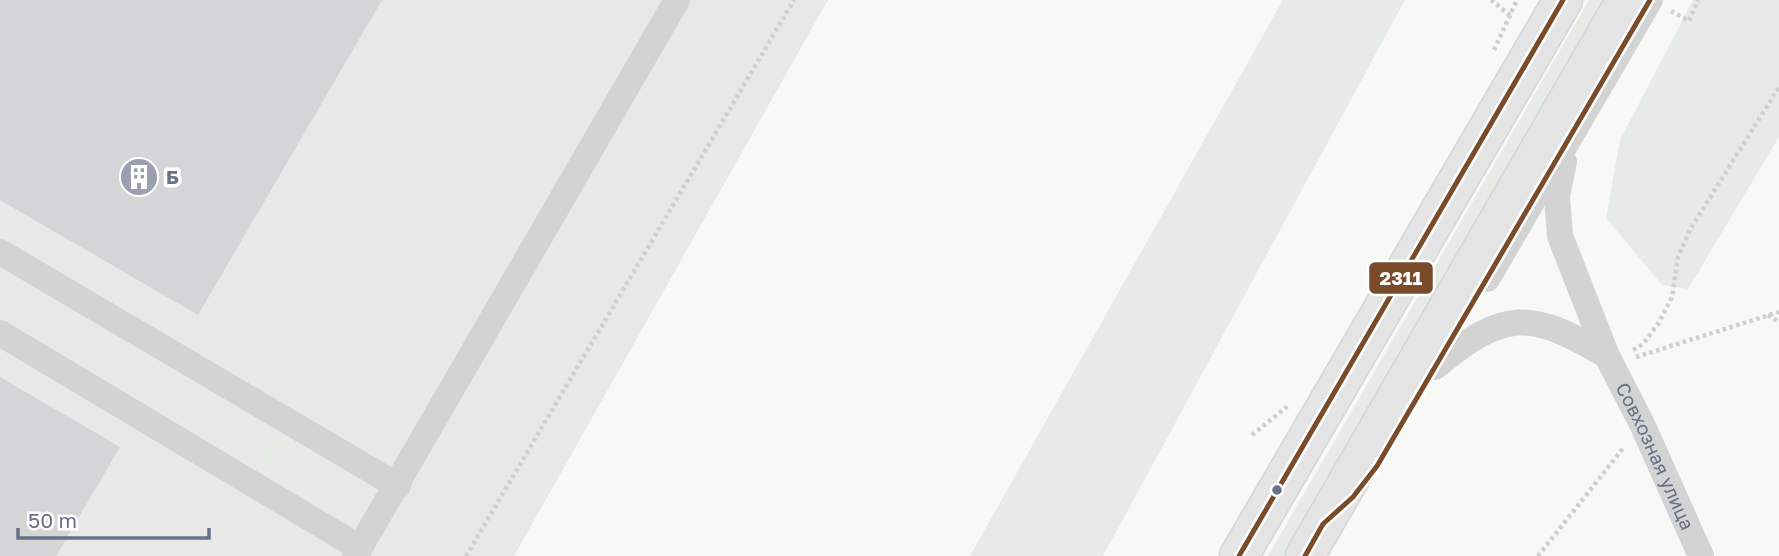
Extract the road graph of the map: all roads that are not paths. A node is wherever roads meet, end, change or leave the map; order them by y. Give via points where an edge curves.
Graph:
1 (677, 0) edge
2 (1563, 0) edge
3 (1626, 0) edge
4 (1650, 0) edge
5 (1535, 16) edge
6 (1569, 140) junction
7 (0, 251) edge
8 (0, 333) edge
9 (1609, 360) junction
10 (1435, 367) junction
11 (398, 485) junction
12 (1314, 540) edge
13 (358, 552) edge
14 (1239, 556) edge
15 (1701, 556) edge

1 - 11 street
2 - 5 highway
3 - 12 highway
4 - 6 street
5 - 14 highway
6 - 9 street, Совхозная улица via 1557,196 1560,236
6 - 10 street
7 - 11 street
8 - 13 street
9 - 10 street via 1570,334 1520,321 1495,326 1468,340
9 - 15 street, Совхозная улица
10 - 12 street via 1377,466
11 - 13 street

